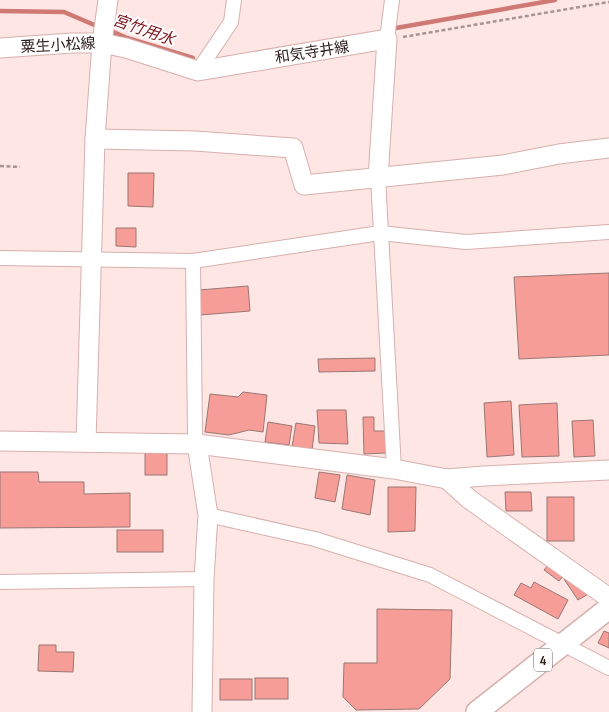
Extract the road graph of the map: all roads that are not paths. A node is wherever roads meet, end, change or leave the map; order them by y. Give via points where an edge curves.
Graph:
1 (108, 0) edge
2 (234, 0) edge
3 (392, 0) edge
4 (104, 33) junction
5 (387, 39) junction
6 (0, 48) edge
7 (198, 71) junction
8 (95, 139) junction
9 (609, 148) edge
10 (378, 178) junction
11 (609, 232) edge
12 (380, 233) junction
13 (0, 258) edge
14 (92, 260) junction
15 (193, 261) junction
16 (0, 441) edge
17 (86, 442) junction
18 (197, 444) junction
19 (394, 470) junction
20 (609, 470) edge
21 (447, 479) junction
22 (208, 515) junction
23 (204, 578) junction
24 (0, 582) edge
25 (609, 598) edge
26 (609, 608) edge
27 (563, 644) junction
28 (609, 668) edge
29 (202, 712) edge
30 (477, 712) edge

1 - 4 street, 粟生小松線
2 - 7 street via 231,22
3 - 5 street
4 - 6 street, 粟生小松線 via 72,43
4 - 7 street, 和気寺井線 via 126,48
4 - 8 street
5 - 7 street, 和気寺井線
5 - 10 street
8 - 10 street via 195,141 293,148 304,185
8 - 14 street
9 - 10 street via 503,165
10 - 12 street
11 - 12 street via 466,242
12 - 15 street
12 - 19 street
13 - 14 street
14 - 15 street
14 - 17 street
15 - 18 street
16 - 17 street
17 - 18 street
18 - 19 street
18 - 22 street
19 - 21 street
20 - 21 street
21 - 25 street
22 - 23 street
22 - 27 street via 315,539 430,575
23 - 24 street
23 - 29 street
26 - 27 main road, 4
27 - 28 street
27 - 30 main road, 4

